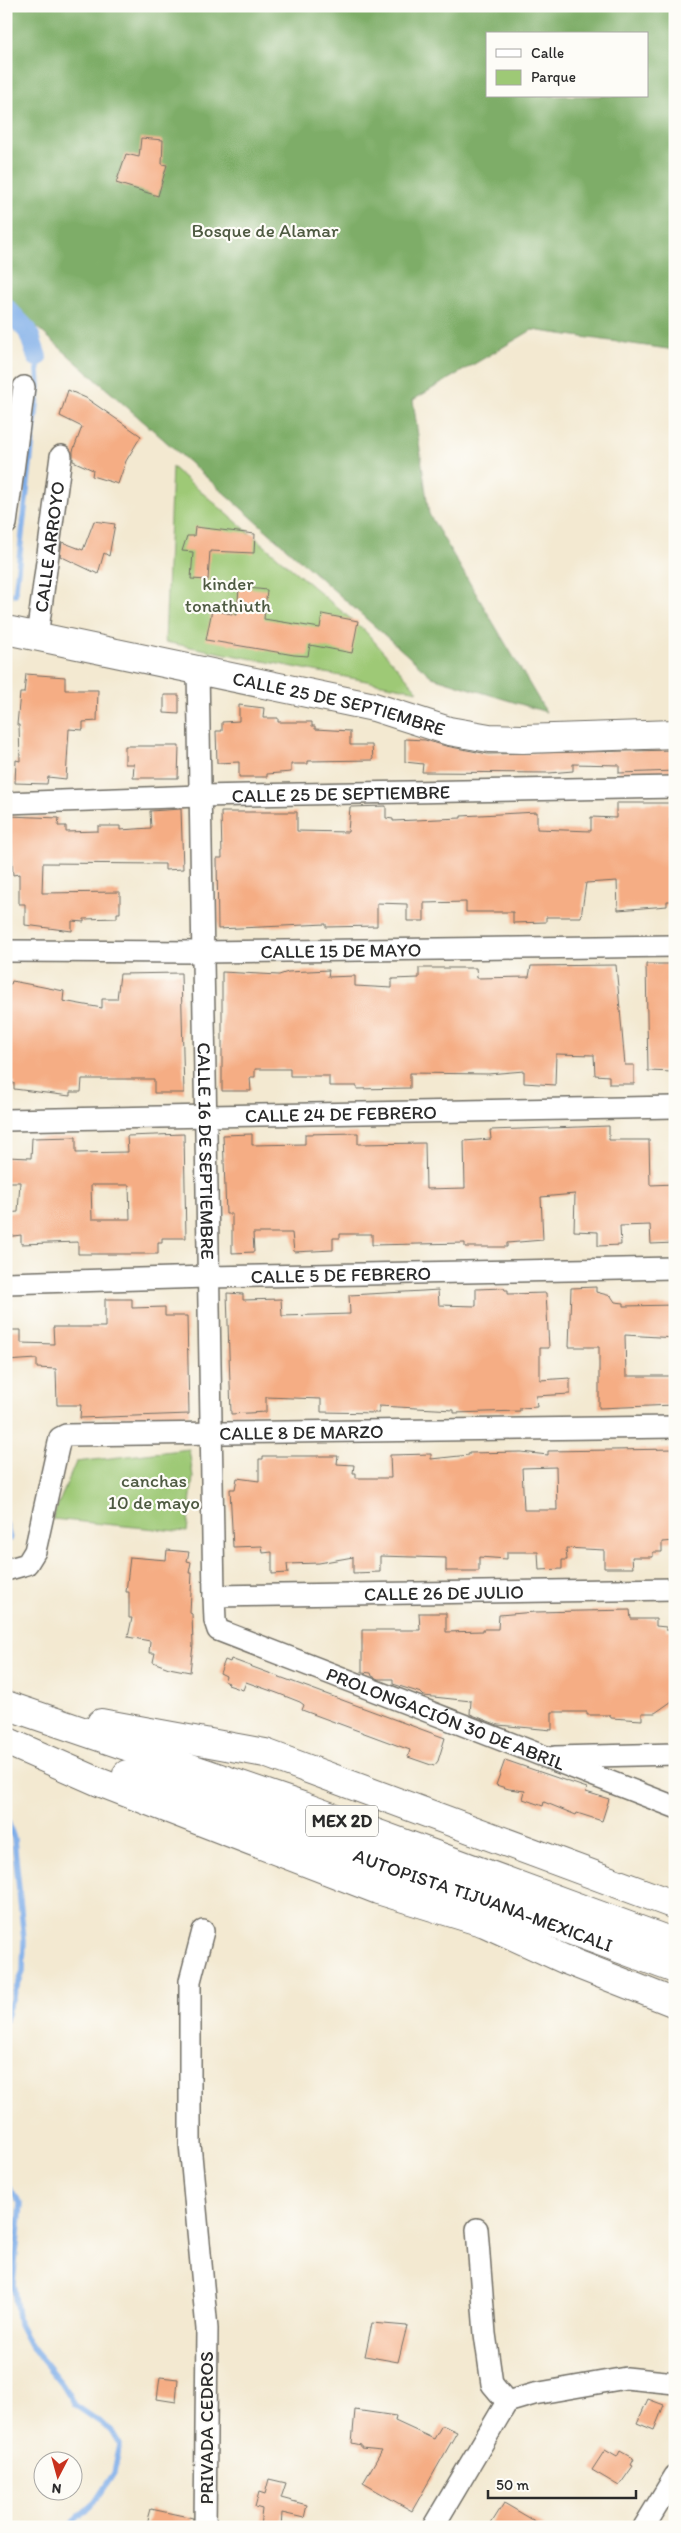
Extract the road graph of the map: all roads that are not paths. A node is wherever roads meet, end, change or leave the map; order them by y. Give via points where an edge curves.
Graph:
1 (24, 387) dead end
2 (62, 456) dead end
3 (6, 524) edge
4 (6, 630) edge
5 (37, 637) junction
6 (198, 670) junction
7 (675, 734) edge
8 (675, 787) edge
9 (200, 796) junction
10 (6, 803) edge
11 (675, 946) edge
12 (6, 951) edge
13 (202, 952) junction
14 (675, 1107) edge
15 (206, 1117) junction
16 (6, 1120) edge
17 (675, 1268) edge
18 (208, 1277) junction
19 (6, 1283) edge
20 (675, 1427) edge
21 (210, 1434) junction
22 (6, 1570) edge
23 (675, 1589) edge
24 (214, 1596) junction
25 (218, 1630) joint
26 (6, 1705) edge
27 (6, 1736) edge
28 (6, 1741) edge
29 (675, 1754) edge
30 (544, 1758) junction
31 (675, 1807) edge
32 (675, 1905) edge
33 (202, 1931) dead end
34 (675, 1943) edge
35 (675, 1969) edge
36 (675, 2003) edge
37 (478, 2229) dead end
38 (675, 2384) edge
39 (507, 2402) junction
40 (675, 2476) edge
41 (205, 2527) edge
42 (433, 2527) edge
43 (644, 2527) edge

1 - 3 street
2 - 5 street, CALLE ARROYO
4 - 5 main road, CALLE 25 DE SEPTIEMBRE
5 - 6 main road, CALLE 25 DE SEPTIEMBRE
6 - 7 main road, CALLE 25 DE SEPTIEMBRE via 374,707 449,731 489,738 515,740
6 - 9 street, CALLE 16 DE SEPTIEMBRE
8 - 9 street, CALLE 25 DE SEPTIEMBRE
9 - 10 street, CALLE 25 DE SEPTIEMBRE
9 - 13 street, CALLE 16 DE SEPTIEMBRE
11 - 13 street, CALLE 15 DE MAYO
12 - 13 street, CALLE 15 DE MAYO
13 - 15 street, CALLE 16 DE SEPTIEMBRE
14 - 15 street, CALLE 24 DE FEBRERO
15 - 16 street, CALLE 24 DE FEBRERO
15 - 18 street, CALLE 16 DE SEPTIEMBRE
17 - 18 street, CALLE 5 DE FEBRERO
18 - 19 street, CALLE 5 DE FEBRERO
18 - 21 street, CALLE 16 DE SEPTIEMBRE
20 - 21 street, CALLE 8 DE MARZO
21 - 22 street, CALLE 8 DE MARZO via 66,1435 60,1438 35,1551 26,1564
21 - 24 street, CALLE 16 DE SEPTIEMBRE
23 - 24 street, CALLE 26 DE JULIO
24 - 25 street, CALLE 16 DE SEPTIEMBRE
25 - 30 street, PROLONGACIÓN 30 DE ABRIL
26 - 32 main road via 265,1753
26 - 34 main road, AUTOPISTA TIJUANA-MEXICALI / MEX 2D via 293,1803
27 - 35 main road, AUTOPISTA TIJUANA-MEXICALI / MEX 2D via 235,1808
28 - 36 main road via 99,1782 378,1890 485,1923 566,1960
29 - 30 street
30 - 31 street, PROLONGACIÓN 30 DE ABRIL
33 - 41 street, PRIVADA CEDROS via 190,1981 190,2144 207,2329
37 - 39 street via 492,2384
38 - 39 street via 626,2378 534,2394
39 - 42 street
40 - 43 street

